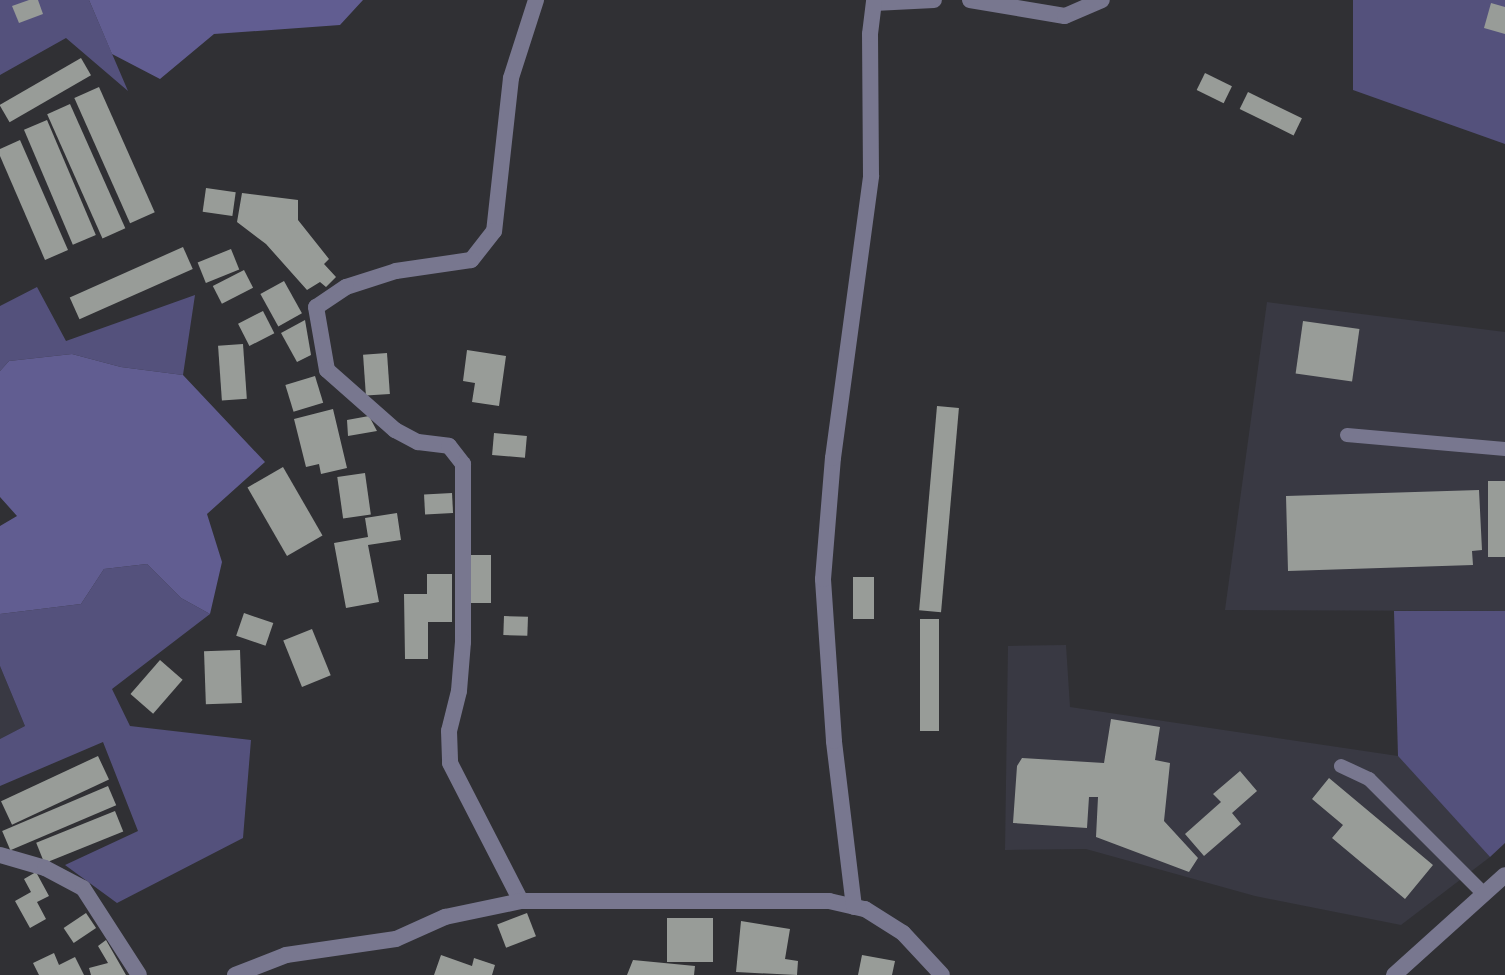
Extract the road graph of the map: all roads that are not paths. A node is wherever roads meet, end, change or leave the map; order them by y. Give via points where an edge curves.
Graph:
1 (536, 0) edge
2 (934, 0) edge
3 (970, 0) edge
4 (1102, 0) edge
5 (874, 2) edge
6 (1347, 435) dead end
7 (1505, 449) edge
8 (1341, 766) dead end
9 (0, 855) edge
10 (1505, 875) edge
11 (1484, 894) junction
12 (521, 901) junction
13 (854, 907) junction
14 (139, 975) edge
15 (235, 975) edge
16 (942, 975) edge
17 (1394, 975) edge

1 - 12 street via 511,78 494,231 471,260 396,271 346,287 316,307 327,370 395,430 418,442 449,446 463,464 463,642 449,731 450,763
2 - 5 street
3 - 4 street via 1065,16
5 - 13 street via 871,176 833,458 823,579 834,741
6 - 7 lane
8 - 11 lane via 1369,779
9 - 14 street via 45,868 83,888
10 - 11 street
11 - 17 street
12 - 13 street via 829,901
12 - 15 street via 445,917 396,939 286,955
13 - 16 street via 903,933

